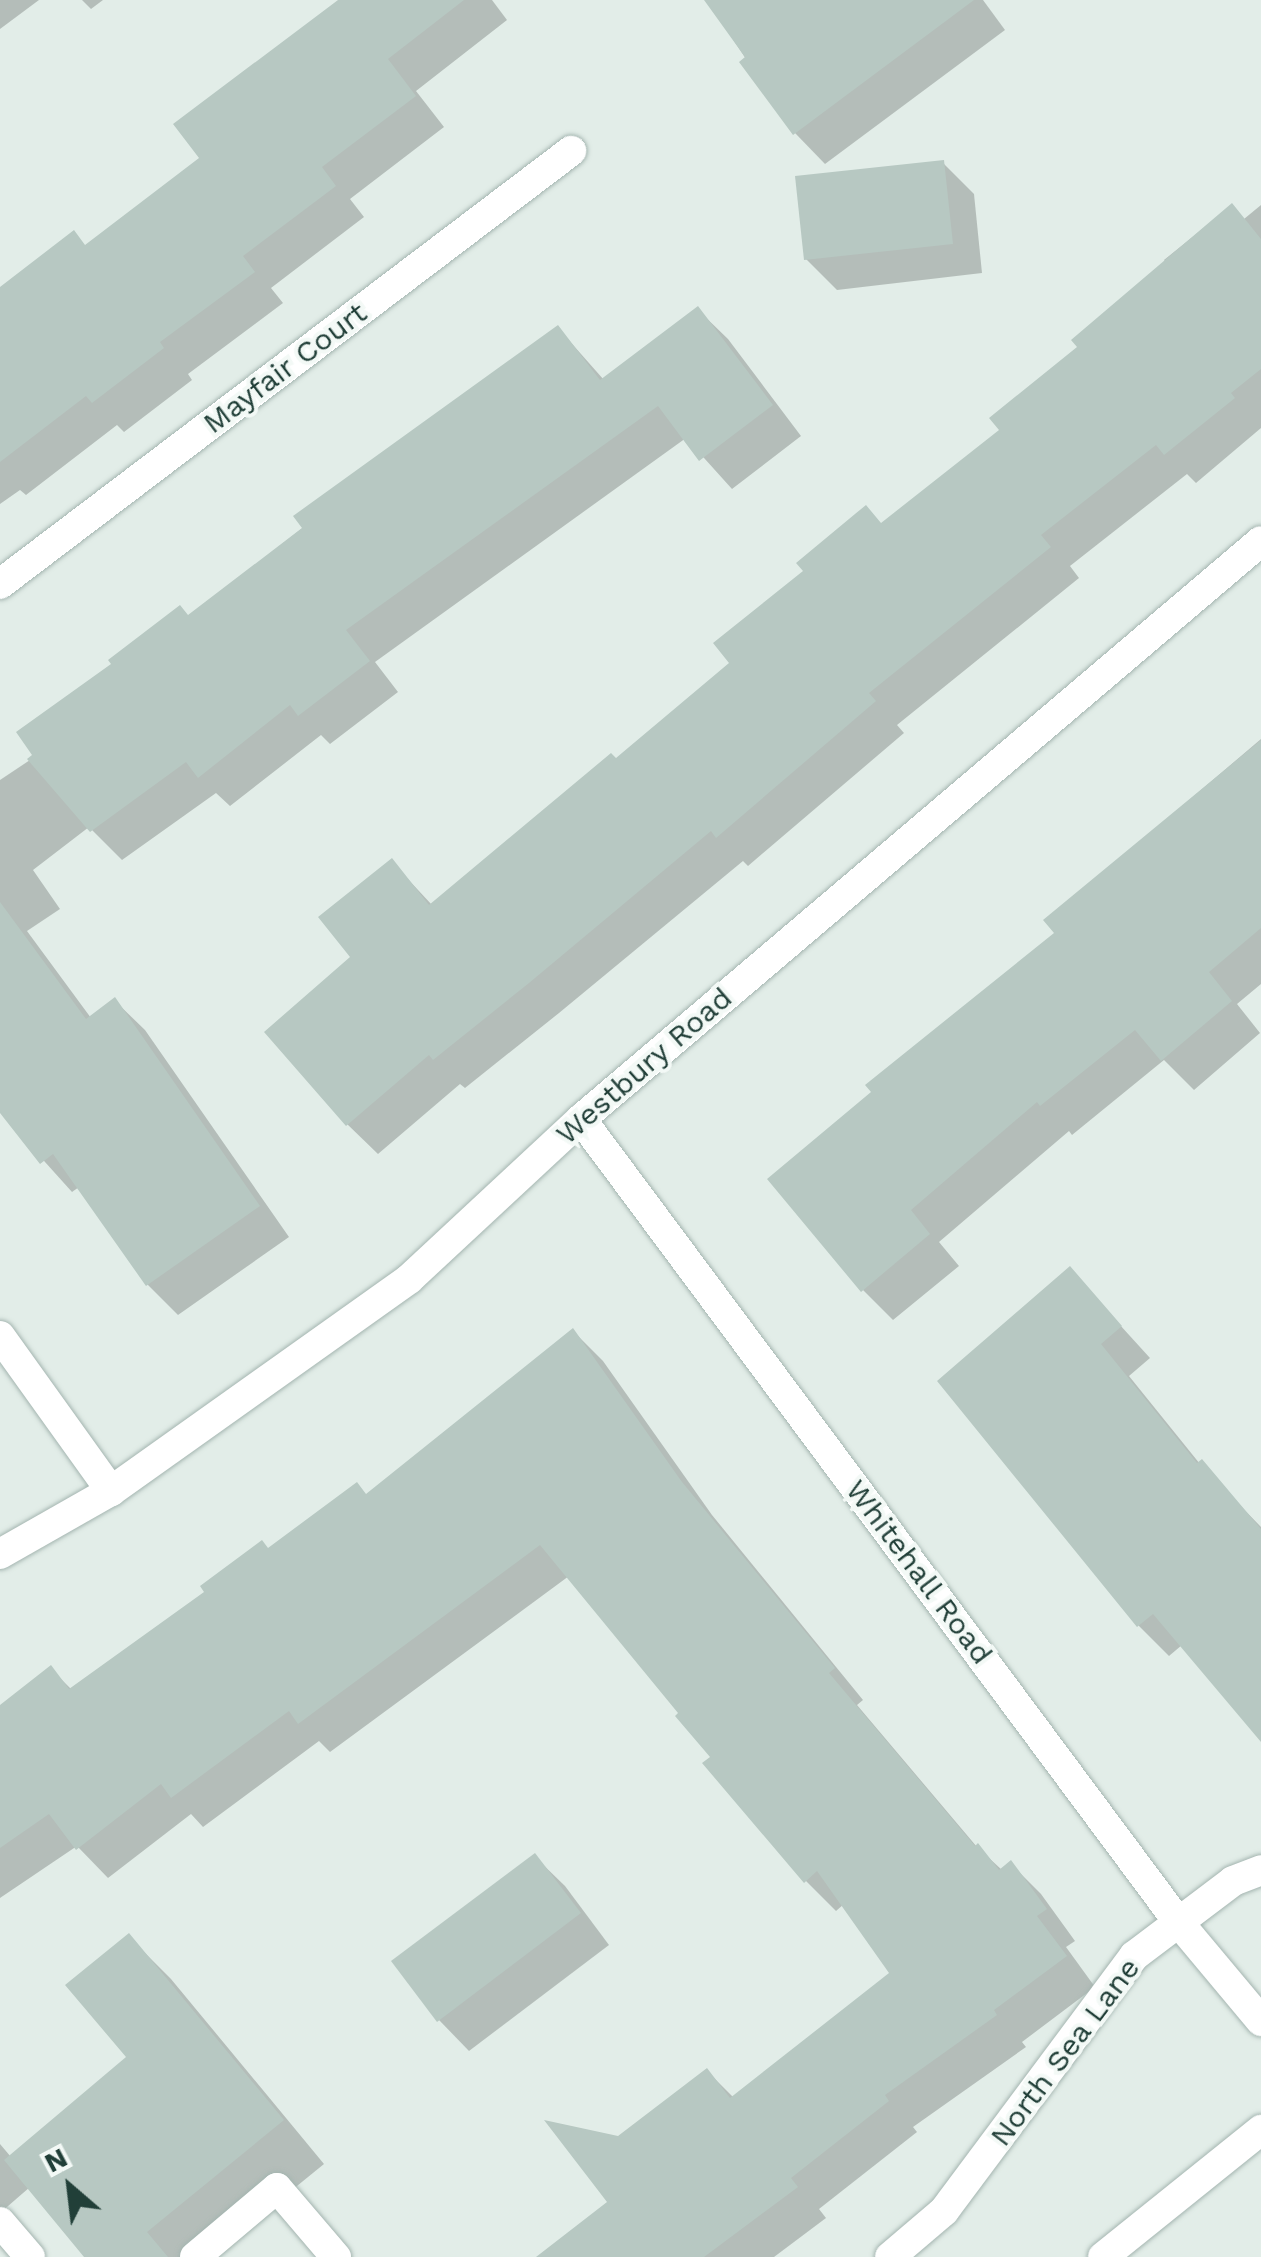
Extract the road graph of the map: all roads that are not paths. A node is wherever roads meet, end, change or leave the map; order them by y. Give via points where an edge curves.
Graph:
1 (571, 151) dead end
2 (1261, 541) edge
3 (0, 584) edge
4 (581, 1119) junction
5 (0, 1336) edge
6 (111, 1492) junction
7 (0, 1554) edge
8 (1261, 1870) edge
9 (1180, 1922) junction
10 (1261, 2022) edge
11 (1261, 2130) edge
12 (0, 2222) edge
13 (30, 2257) edge
14 (195, 2257) edge
15 (336, 2257) edge
16 (890, 2257) edge
17 (1104, 2257) edge

1 - 3 street, Mayfair Court
2 - 4 street, Westbury Road
4 - 6 street, Westbury Road via 409,1279
4 - 9 street, Whitehall Road
5 - 6 street
6 - 7 street, Westbury Road
8 - 9 street, North Sea Lane via 1233,1882
9 - 10 street, Whitehall Road
9 - 16 street, North Sea Lane via 1134,1956 944,2211
11 - 17 street
12 - 13 street
14 - 15 street via 277,2188

